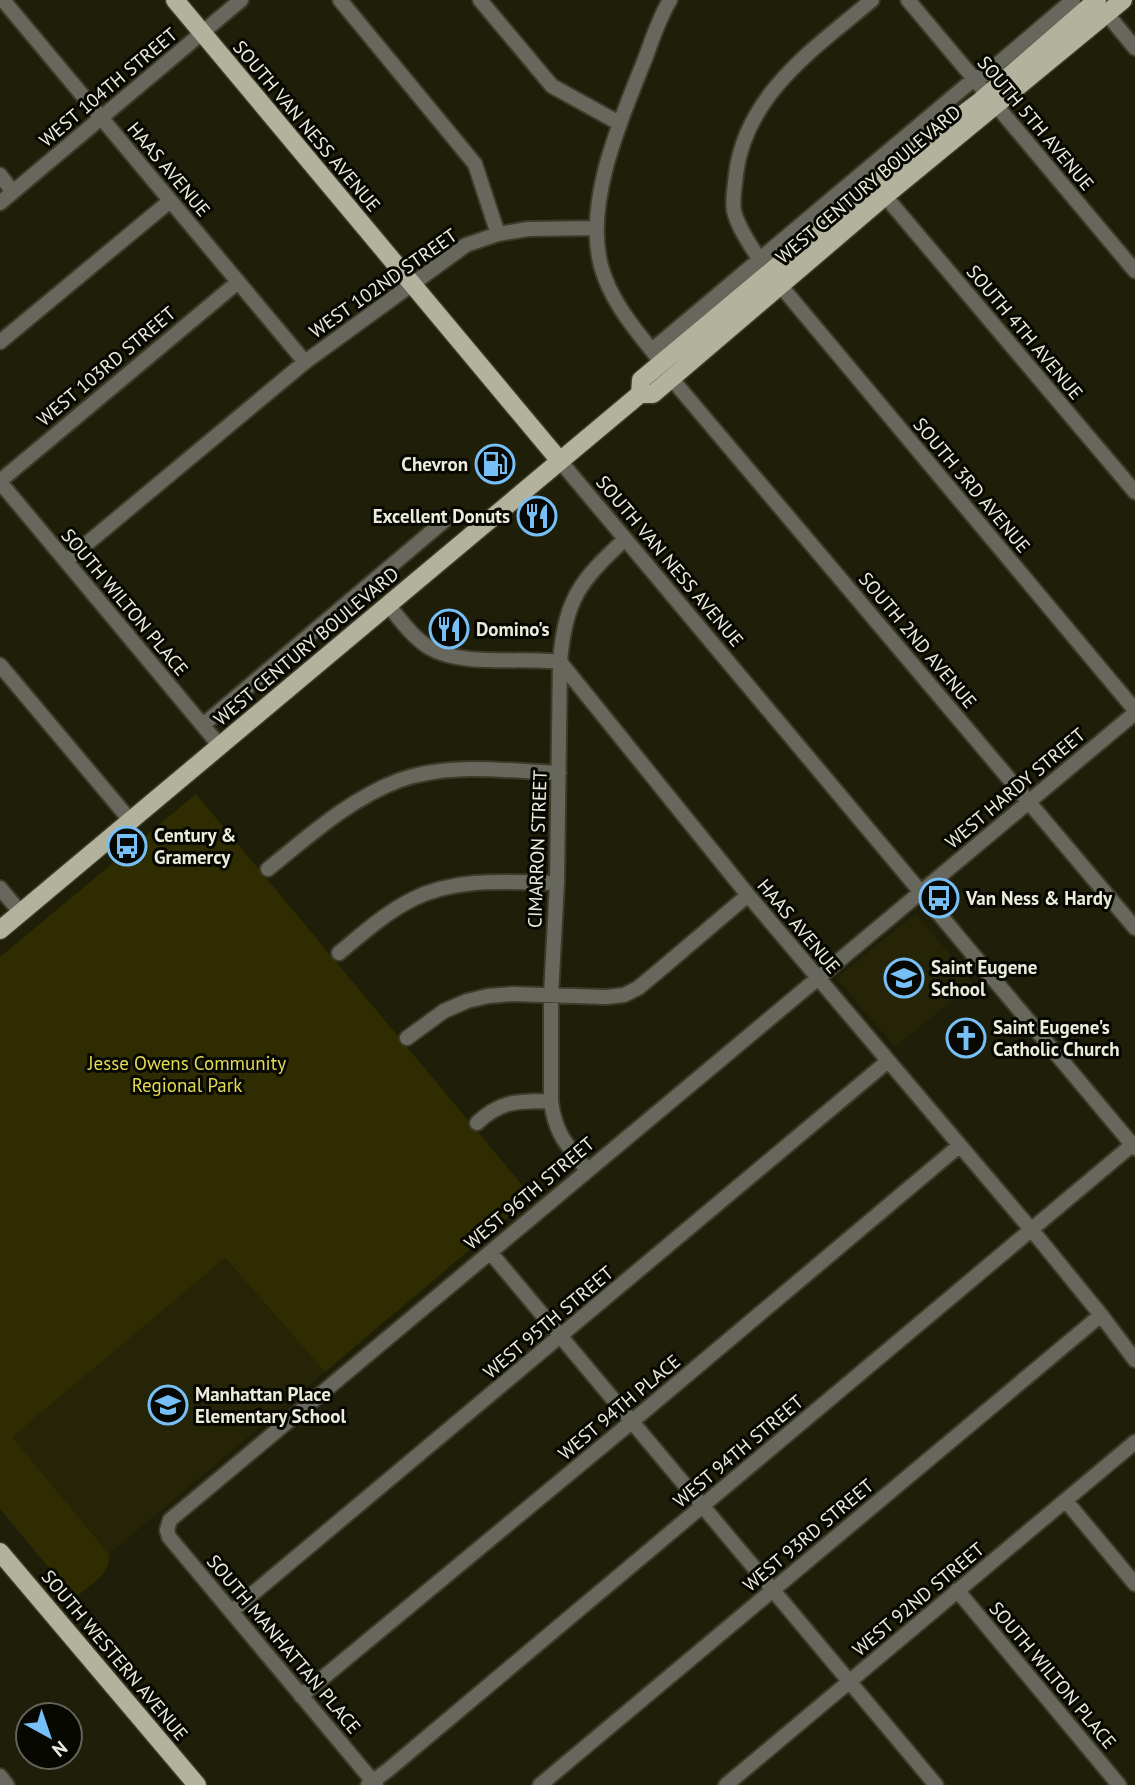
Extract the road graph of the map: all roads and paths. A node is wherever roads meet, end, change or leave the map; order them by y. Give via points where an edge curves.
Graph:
1 (3, 0) edge
2 (175, 0) edge
3 (241, 0) edge
4 (340, 0) edge
5 (480, 0) edge
6 (872, 0) edge
7 (908, 0) edge
8 (1073, 0) edge
9 (1123, 0) edge
10 (664, 2) edge
11 (1102, 7) edge
12 (202, 33) junction
13 (1135, 48) edge
14 (974, 79) junction
15 (991, 100) junction
16 (101, 118) junction
17 (619, 123) junction
18 (0, 175) edge
19 (13, 191) junction
20 (886, 196) junction
21 (170, 201) junction
22 (0, 203) edge
23 (596, 228) junction
24 (498, 234) junction
25 (759, 259) junction
26 (1135, 271) edge
27 (238, 282) junction
28 (412, 284) junction
29 (780, 285) junction
30 (0, 342) edge
31 (305, 362) junction
32 (662, 364) junction
33 (560, 461) junction
34 (0, 481) edge
35 (1135, 492) edge
36 (444, 521) dead end
37 (625, 539) junction
38 (66, 561) junction
39 (388, 605) junction
40 (560, 662) junction
41 (0, 665) edge
42 (1135, 712) edge
43 (202, 725) junction
44 (220, 746) junction
45 (559, 773) junction
46 (1029, 802) junction
47 (130, 820) junction
48 (268, 869) dead end
49 (556, 883) junction
50 (0, 888) edge
51 (920, 893) junction
52 (748, 895) junction
53 (21, 912) junction
54 (1135, 928) edge
55 (0, 930) edge
56 (339, 953) dead end
57 (818, 978) junction
58 (551, 995) junction
59 (407, 1038) dead end
60 (888, 1061) junction
61 (551, 1101) junction
62 (477, 1123) dead end
63 (959, 1146) junction
64 (1133, 1147) edge
65 (587, 1170) junction
66 (1031, 1228) junction
67 (490, 1252) junction
68 (1101, 1315) junction
69 (561, 1337) junction
70 (1135, 1360) edge
71 (632, 1422) junction
72 (1135, 1443) edge
73 (1066, 1500) junction
74 (703, 1507) junction
75 (167, 1526) joint
76 (0, 1552) edge
77 (1135, 1584) edge
78 (773, 1590) junction
79 (957, 1590) junction
80 (232, 1611) junction
81 (849, 1681) junction
82 (301, 1696) junction
83 (0, 1776) edge
84 (372, 1784) edge
85 (7, 1785) edge
86 (197, 1785) edge
87 (540, 1785) edge
88 (726, 1785) edge
89 (936, 1785) edge
90 (1119, 1785) edge

1 - 16 street, HAAS AVENUE
2 - 12 main road, SOUTH VAN NESS AVENUE
3 - 12 street, WEST 104TH STREET
4 - 24 street via 475,164
5 - 17 street via 552,86
6 - 25 street via 772,90 749,131 737,166 734,210
7 - 14 street, SOUTH 5TH AVENUE
8 - 14 street, WEST CENTURY BOULEVARD via 986,74
9 - 11 main road, WEST CENTURY BOULEVARD
10 - 17 street
11 - 13 street
11 - 15 main road, WEST CENTURY BOULEVARD
12 - 16 street, WEST 104TH STREET
12 - 28 main road, SOUTH VAN NESS AVENUE
14 - 15 street, SOUTH 5TH AVENUE
14 - 25 street, WEST CENTURY BOULEVARD
15 - 20 main road, WEST CENTURY BOULEVARD
15 - 26 street, SOUTH 5TH AVENUE
15 - 32 main road, WEST CENTURY BOULEVARD via 918,148
16 - 19 street, WEST 104TH STREET
16 - 21 street, HAAS AVENUE
17 - 23 street via 603,178
18 - 19 street
19 - 22 street, WEST 104TH STREET
20 - 29 main road, WEST CENTURY BOULEVARD
20 - 35 street, SOUTH 4TH AVENUE
21 - 27 street, HAAS AVENUE
21 - 30 street
23 - 24 street, WEST 102ND STREET
23 - 32 street, SOUTH 2ND AVENUE via 602,268 618,306
24 - 28 street, WEST 102ND STREET via 466,245
25 - 32 street, WEST CENTURY BOULEVARD
27 - 31 street, HAAS AVENUE
27 - 34 street, WEST 103RD STREET
28 - 31 street, WEST 102ND STREET
28 - 33 main road, SOUTH VAN NESS AVENUE
29 - 32 main road, WEST CENTURY BOULEVARD
29 - 42 street, SOUTH 3RD AVENUE
31 - 38 street, WEST 102ND STREET
32 - 33 main road, WEST CENTURY BOULEVARD via 653,394 640,394
32 - 46 street, SOUTH 2ND AVENUE
33 - 37 street, SOUTH VAN NESS AVENUE
33 - 39 main road, WEST CENTURY BOULEVARD
34 - 38 street, SOUTH WILTON PLACE
36 - 43 street, WEST CENTURY BOULEVARD
37 - 40 street, CIMARRON STREET via 575,596 562,636
37 - 51 street, SOUTH VAN NESS AVENUE
38 - 43 street, SOUTH WILTON PLACE
39 - 40 street via 427,646 440,652 467,659
39 - 44 main road, WEST CENTURY BOULEVARD
40 - 45 street, CIMARRON STREET
40 - 52 street, HAAS AVENUE
41 - 47 street
42 - 46 street, WEST HARDY STREET
43 - 44 street, SOUTH WILTON PLACE
44 - 47 main road, WEST CENTURY BOULEVARD
45 - 48 street via 457,770 402,779 354,803
45 - 49 street, CIMARRON STREET
46 - 51 street, WEST HARDY STREET
46 - 54 street, SOUTH 2ND AVENUE
47 - 53 main road, WEST CENTURY BOULEVARD
49 - 56 street via 464,884 415,898
49 - 58 street, CIMARRON STREET
50 - 53 street
51 - 57 street, WEST 96TH STREET
51 - 64 street, SOUTH VAN NESS AVENUE
52 - 57 street, HAAS AVENUE
52 - 58 street via 638,988 606,997
53 - 55 main road, WEST CENTURY BOULEVARD
57 - 60 street, HAAS AVENUE
57 - 65 street, WEST 96TH STREET
58 - 59 street via 512,994 467,1001 444,1011
58 - 61 street, CIMARRON STREET
60 - 63 street, HAAS AVENUE
60 - 69 street, WEST 95TH STREET
61 - 62 street via 511,1102
61 - 65 street, CIMARRON STREET via 559,1133
63 - 66 street, HAAS AVENUE
63 - 71 street, WEST 94TH PLACE
64 - 66 street, WEST 94TH STREET
65 - 67 street, WEST 96TH STREET
66 - 68 street, HAAS AVENUE
66 - 74 street, WEST 94TH STREET
67 - 69 street
67 - 75 street, WEST 96TH STREET
68 - 70 street, HAAS AVENUE
68 - 78 street, WEST 93RD STREET
69 - 71 street
69 - 80 street, WEST 95TH STREET
71 - 74 street
71 - 82 street, WEST 94TH PLACE
72 - 73 street, WEST 92ND STREET
73 - 77 street
73 - 79 street, WEST 92ND STREET
74 - 78 street
74 - 84 street, WEST 94TH STREET
75 - 80 street, SOUTH MANHATTAN PLACE via 169,1537
76 - 86 main road, SOUTH WESTERN AVENUE via 7,1570
78 - 81 street
78 - 87 street, WEST 93RD STREET
79 - 81 street, WEST 92ND STREET
79 - 90 street, SOUTH WILTON PLACE
80 - 82 street, SOUTH MANHATTAN PLACE
81 - 88 street, WEST 92ND STREET
81 - 89 street
82 - 84 street, SOUTH MANHATTAN PLACE
83 - 85 street

